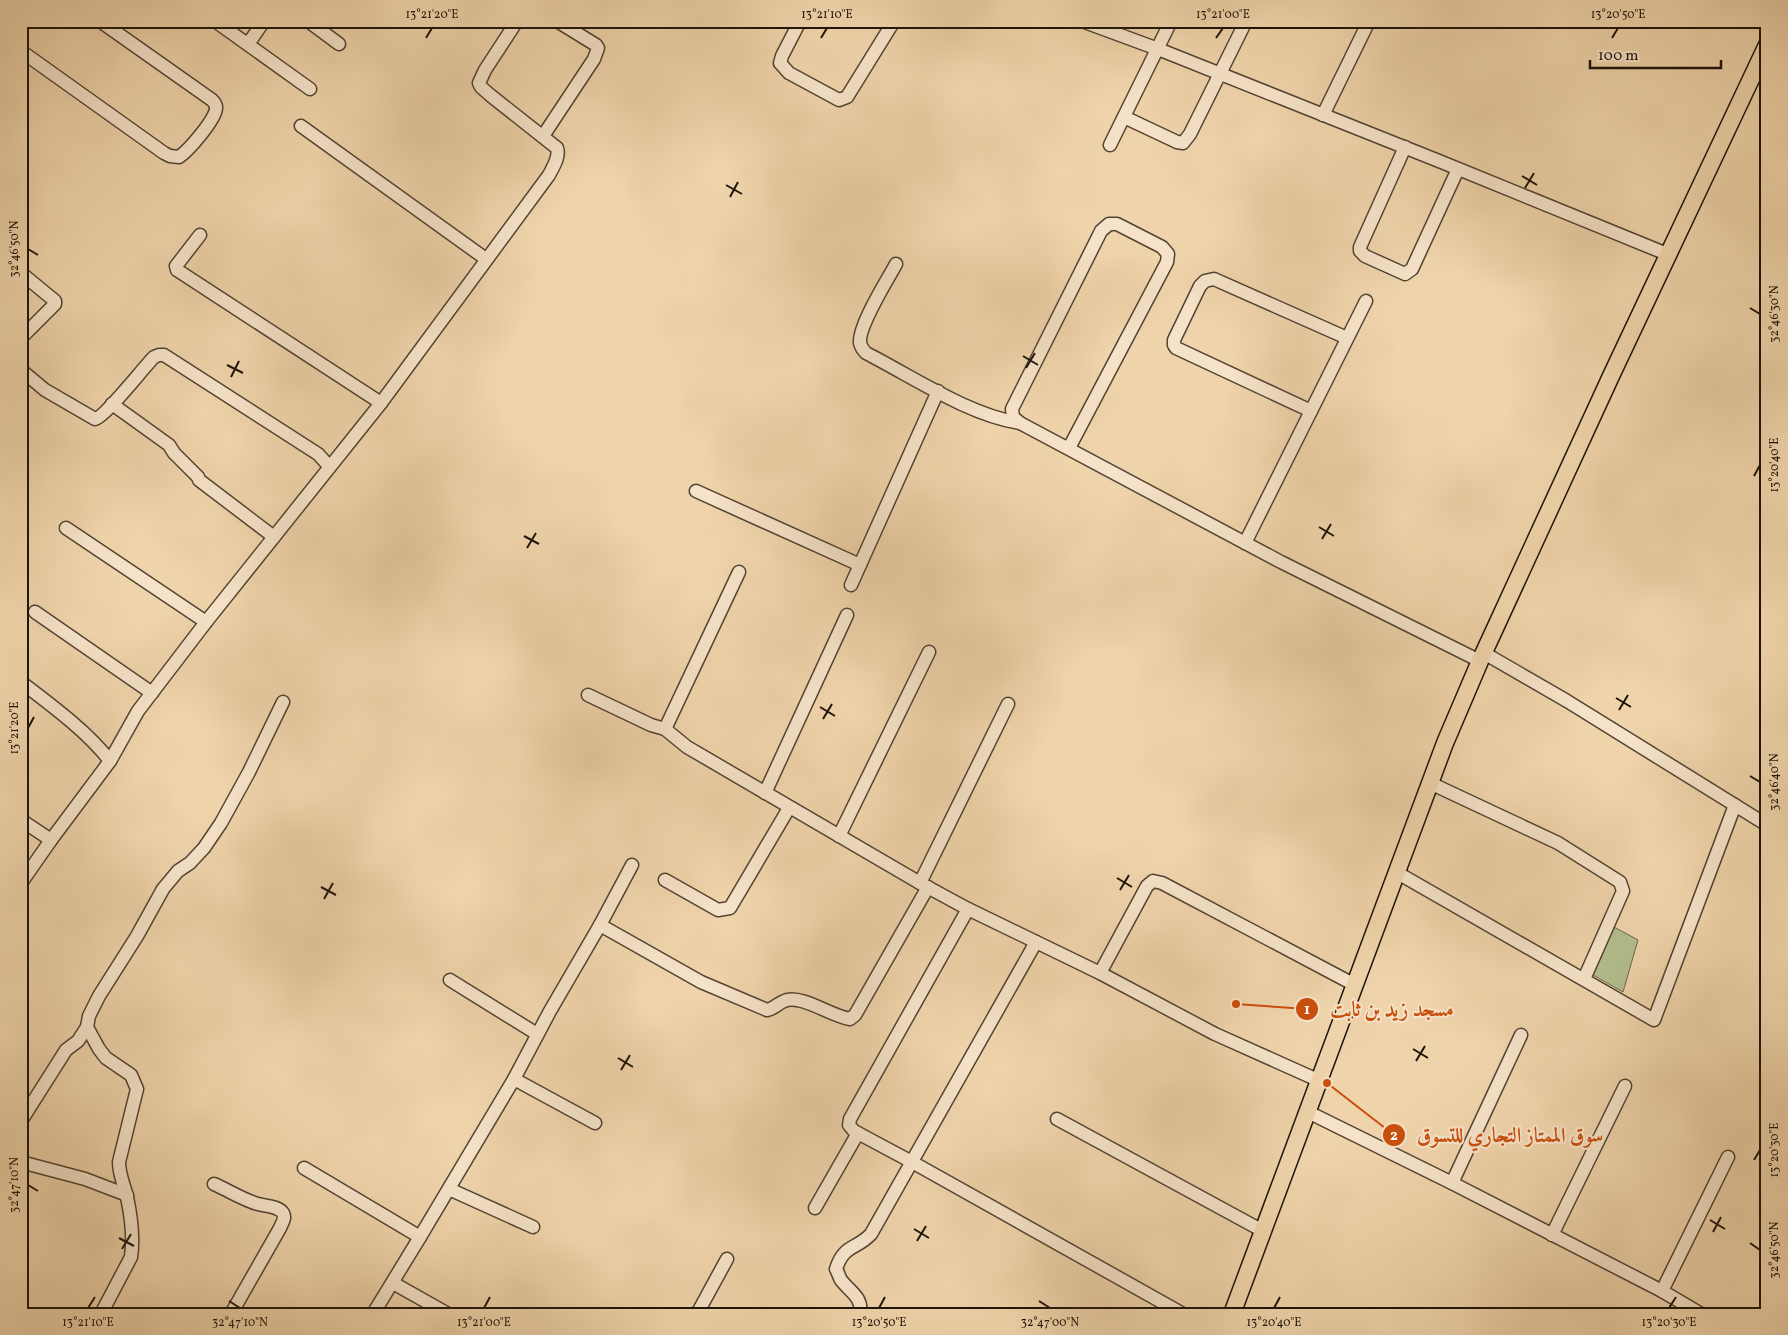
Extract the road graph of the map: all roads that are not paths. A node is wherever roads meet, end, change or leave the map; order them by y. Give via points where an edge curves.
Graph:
1 (100, 21) edge
2 (215, 21) edge
3 (264, 21) edge
4 (308, 21) edge
5 (517, 21) edge
6 (557, 21) edge
7 (800, 21) edge
8 (894, 21) edge
9 (1082, 21) edge
10 (1171, 21) edge
11 (1246, 21) edge
12 (1369, 21) edge
13 (248, 44) junction
14 (340, 44) dead end
15 (1767, 45) edge
16 (1158, 48) junction
17 (21, 52) edge
18 (1221, 75) junction
19 (310, 89) dead end
20 (1323, 115) junction
21 (1124, 117) junction
22 (301, 126) dead end
23 (543, 136) junction
24 (1110, 145) dead end
25 (1405, 147) junction
26 (1458, 169) junction
27 (200, 235) dead end
28 (1667, 254) junction
29 (486, 259) junction
30 (896, 264) dead end
31 (21, 273) edge
32 (1366, 301) dead end
33 (21, 338) edge
34 (1347, 338) junction
35 (21, 370) edge
36 (938, 391) junction
37 (381, 402) junction
38 (112, 404) junction
39 (1311, 411) junction
40 (1020, 423) junction
41 (1069, 448) junction
42 (329, 466) junction
43 (696, 491) dead end
44 (66, 528) dead end
45 (274, 537) junction
46 (1244, 543) junction
47 (860, 565) junction
48 (739, 572) dead end
49 (851, 585) dead end
50 (35, 612) dead end
51 (847, 615) dead end
52 (206, 622) junction
53 (929, 652) dead end
54 (1482, 657) junction
55 (21, 682) edge
56 (152, 693) junction
57 (588, 695) dead end
58 (282, 702) dead end
59 (1008, 704) dead end
60 (665, 729) junction
61 (110, 761) junction
62 (1430, 783) junction
63 (765, 793) junction
64 (1735, 805) junction
65 (789, 808) junction
66 (21, 820) edge
67 (1767, 825) edge
68 (839, 836) junction
69 (51, 840) junction
70 (632, 866) dead end
71 (1396, 872) junction
72 (665, 880) dead end
73 (21, 883) edge
74 (924, 885) junction
75 (968, 909) junction
76 (600, 925) junction
77 (1036, 942) junction
78 (1100, 973) junction
79 (1584, 979) junction
80 (450, 980) dead end
81 (1355, 984) junction
82 (87, 1027) junction
83 (537, 1034) junction
84 (1521, 1035) dead end
85 (514, 1079) junction
86 (1320, 1081) junction
87 (1625, 1086) dead end
88 (1308, 1112) junction
89 (1057, 1119) dead end
90 (21, 1121) edge
91 (596, 1122) dead end
92 (858, 1134) junction
93 (1728, 1157) dead end
94 (21, 1162) edge
95 (912, 1162) junction
96 (304, 1168) dead end
97 (1452, 1183) junction
98 (214, 1184) dead end
99 (449, 1188) junction
100 (127, 1195) junction
101 (815, 1208) dead end
102 (532, 1227) dead end
103 (1263, 1231) junction
104 (1552, 1235) junction
105 (420, 1237) junction
106 (727, 1259) dead end
107 (392, 1283) junction
108 (1662, 1291) junction
109 (440, 1312) edge
110 (700, 1313) edge
111 (101, 1314) edge
112 (231, 1314) edge
113 (373, 1314) edge
114 (860, 1314) edge
115 (1183, 1314) edge
116 (1232, 1314) edge
117 (1701, 1314) edge

1 - 17 street via 216,105 212,120 179,157 164,153
2 - 13 street
3 - 13 street
4 - 14 street
5 - 23 street via 485,70 480,85
6 - 23 street via 596,45 598,50
7 - 8 street via 780,63 789,73 835,99 843,100
9 - 16 street
10 - 16 street
11 - 18 street
12 - 20 street
13 - 19 street
15 - 28 main road
16 - 18 street
16 - 21 street
18 - 20 street
18 - 21 street via 1183,143
20 - 25 street
21 - 24 street
22 - 29 street
23 - 29 street via 558,150 554,166
25 - 26 street
25 - 26 street via 1360,252 1405,274 1412,269
26 - 28 street
27 - 37 street via 176,266 177,270
28 - 54 main road
29 - 37 street
30 - 36 street via 867,318 861,334 862,348
31 - 33 street via 55,304
32 - 34 street
34 - 39 street
34 - 39 street via 1214,279 1200,286 1174,340 1176,348
35 - 38 street via 45,390 95,419
36 - 40 street via 991,417
36 - 47 street
37 - 42 street
38 - 42 street via 154,357 164,355 318,454
38 - 45 street via 170,445 199,480
39 - 46 street
40 - 41 street
40 - 41 street via 1013,417 1012,409 1101,231 1109,224 1117,224 1162,248 1168,254 1167,262
41 - 46 street
42 - 45 street
43 - 47 street
44 - 52 street
45 - 52 street
46 - 54 street
47 - 49 street
48 - 60 street
50 - 56 street
51 - 63 street
52 - 56 street
53 - 68 street
54 - 62 main road
54 - 64 street via 1567,701
55 - 61 street via 91,740
56 - 61 street
57 - 60 street
58 - 82 street via 221,823 204,848 163,889 99,996
59 - 74 street
60 - 63 street via 687,748
61 - 69 street
62 - 71 main road
62 - 79 street via 1558,843 1620,882 1623,890
63 - 65 street
64 - 67 street
64 - 79 street via 1654,1020
65 - 68 street
65 - 72 street via 730,908 718,910
66 - 69 street
68 - 74 street
69 - 73 street
70 - 76 street
71 - 79 street
71 - 81 main road
74 - 75 street
74 - 76 street via 850,1019 795,999 767,1010 701,982
75 - 77 street
75 - 92 street via 850,1118 849,1125
76 - 83 street
77 - 78 street
77 - 95 street
78 - 81 street via 1147,886 1153,881 1162,882
78 - 86 street via 1215,1034
80 - 83 street
81 - 86 main road
82 - 90 street via 78,1041 66,1050
82 - 100 street via 106,1058 131,1075 136,1089 119,1162 119,1173
83 - 85 street
84 - 97 street
85 - 91 street
85 - 99 street
86 - 88 main road
87 - 104 street
88 - 97 street
88 - 103 main road
89 - 103 street
92 - 95 street
92 - 101 street
93 - 108 street
94 - 100 street via 85,1179
95 - 114 street via 871,1234 839,1258 836,1269 840,1279 859,1298
95 - 115 street
96 - 105 street
97 - 104 street
98 - 112 street via 257,1204 274,1208 285,1218
99 - 102 street
99 - 105 street
100 - 111 street via 133,1236 131,1257
103 - 116 main road
104 - 108 street
105 - 107 street
106 - 110 street
107 - 109 street
107 - 113 street
108 - 117 street

